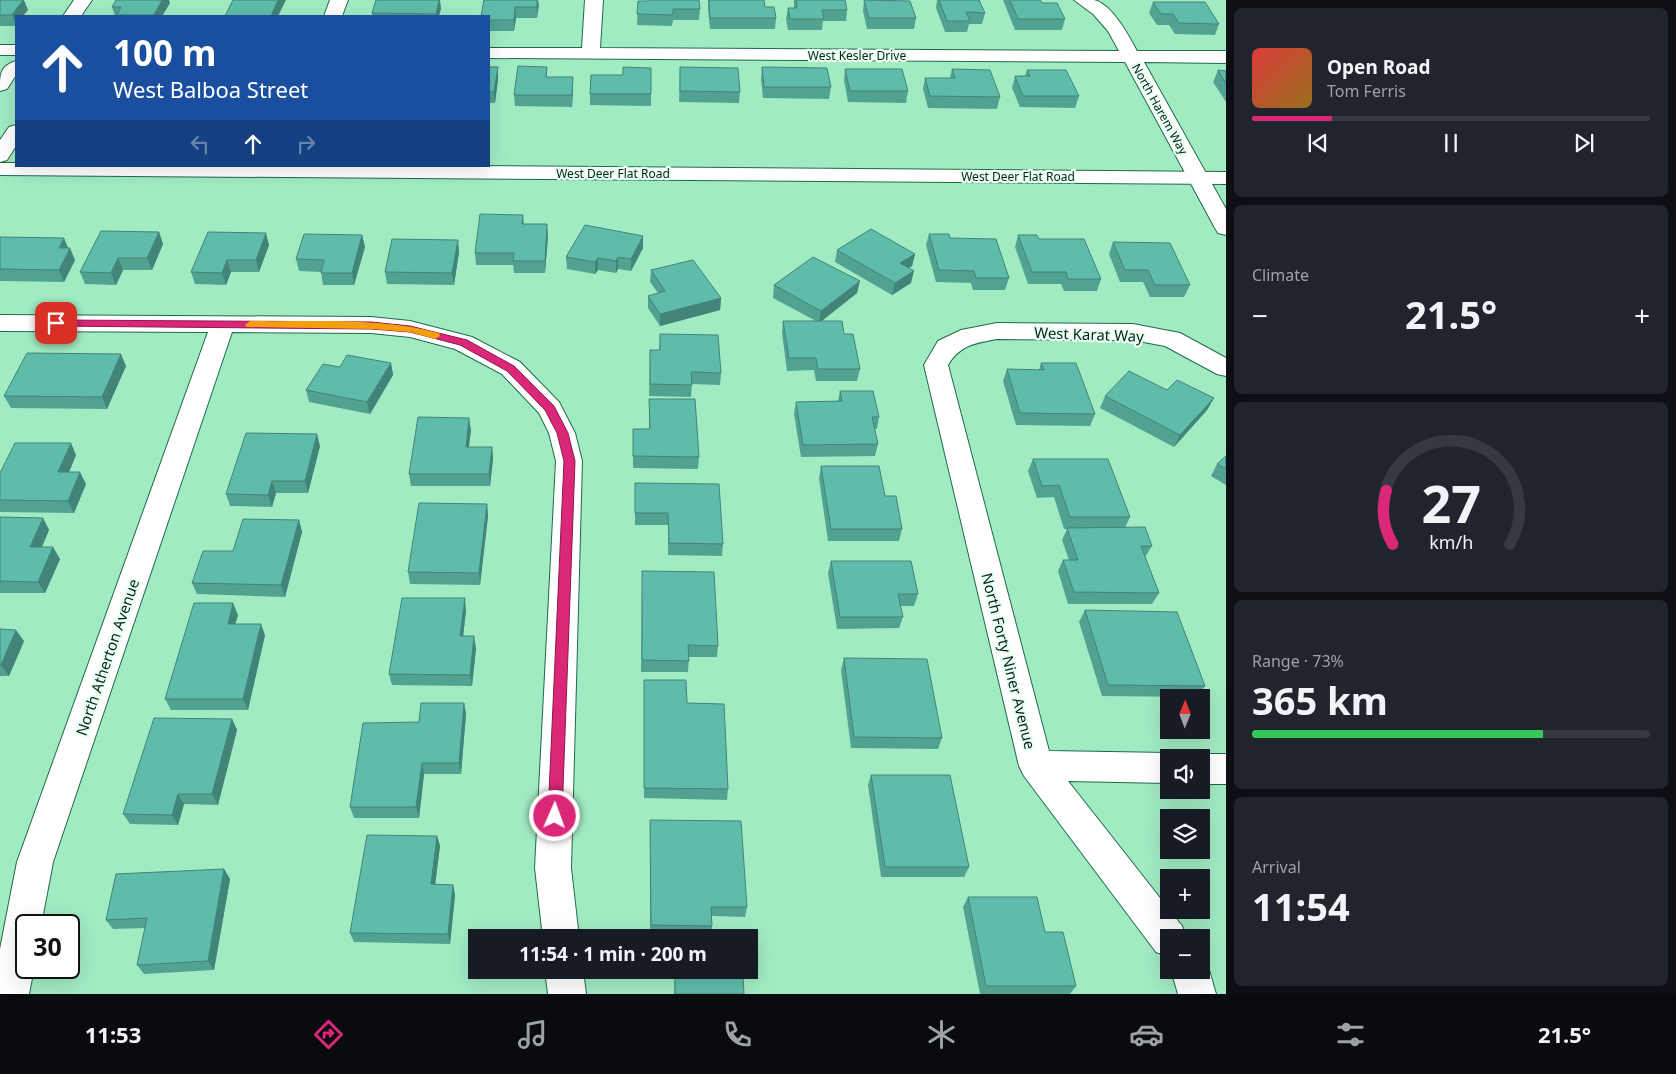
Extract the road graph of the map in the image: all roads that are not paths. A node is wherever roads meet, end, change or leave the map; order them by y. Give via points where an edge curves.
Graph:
1 (83, 0) edge
2 (339, 0) edge
3 (594, 0) edge
4 (1083, 0) edge
5 (73, 15) edge
6 (333, 15) edge
7 (0, 50) edge
8 (15, 50) edge
9 (490, 53) edge
10 (591, 54) junction
11 (1131, 57) junction
12 (1226, 57) edge
13 (15, 67) edge
14 (0, 85) edge
15 (15, 133) edge
16 (0, 156) edge
17 (0, 169) edge
18 (1197, 177) junction
19 (1226, 178) edge
20 (1226, 228) edge
21 (0, 323) edge
22 (223, 324) junction
23 (947, 347) joint
24 (1222, 358) edge
25 (1036, 766) junction
26 (1160, 768) edge
27 (1210, 769) edge
28 (1226, 769) edge
29 (560, 929) edge
30 (1161, 929) edge
31 (565, 979) edge
32 (1193, 979) edge
33 (10, 994) edge
34 (567, 994) edge
35 (1197, 994) edge

1 - 5 street
2 - 6 street
3 - 10 street
4 - 11 street, North Harem Way via 1099,10 1116,29
7 - 8 street
9 - 10 street, West Kesler Drive
10 - 11 street, West Kesler Drive
11 - 12 street, West Kesler Drive
11 - 18 street, North Harem Way
13 - 14 street
15 - 16 street
17 - 18 street, West Deer Flat Road
18 - 19 street, West Deer Flat Road
18 - 20 street, North Harem Way
21 - 22 street
22 - 29 street via 371,325 410,329 463,343 511,368 550,408 562,433 569,461 553,868
22 - 33 street, North Atherton Avenue via 35,862
23 - 24 street, West Karat Way via 970,336 997,332 1134,332 1171,339
23 - 25 street, North Forty Niner Avenue via 936,365 940,386
25 - 26 street
25 - 30 street, North Forty Niner Avenue
27 - 28 street
31 - 34 street
32 - 35 street

